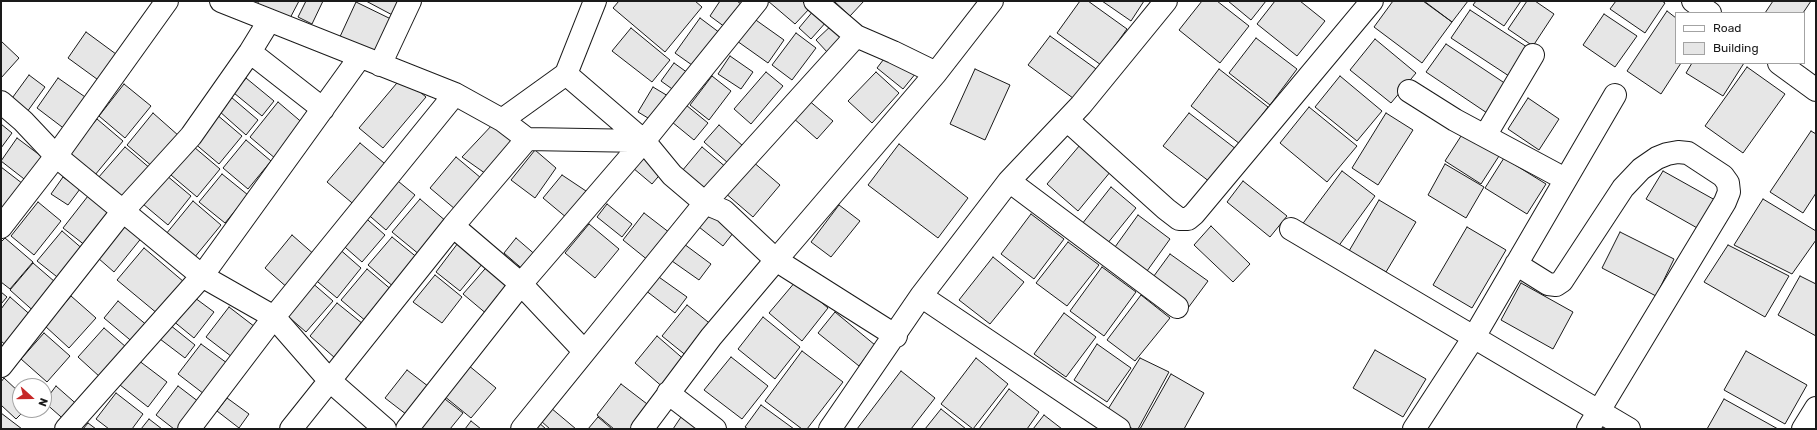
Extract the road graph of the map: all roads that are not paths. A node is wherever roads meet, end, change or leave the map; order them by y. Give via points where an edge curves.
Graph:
1 (167, 1) edge
2 (221, 1) edge
3 (410, 1) edge
4 (595, 1) edge
5 (757, 1) edge
6 (815, 1) edge
7 (992, 1) edge
8 (1166, 1) edge
9 (1372, 1) edge
10 (1693, 1) edge
11 (1709, 12) edge
12 (269, 21) junction
13 (856, 36) junction
14 (250, 52) junction
15 (1533, 55) dead end
16 (360, 57) junction
17 (1780, 64) edge
18 (380, 65) junction
19 (936, 73) junction
20 (566, 74) junction
21 (1816, 90) edge
22 (1409, 92) dead end
23 (455, 94) junction
24 (1615, 95) dead end
25 (1, 102) edge
26 (323, 109) junction
27 (502, 120) junction
28 (1068, 120) junction
29 (1485, 136) junction
30 (526, 139) junction
31 (644, 141) junction
32 (56, 156) junction
33 (1565, 179) junction
34 (1009, 181) junction
35 (705, 203) junction
36 (122, 212) junction
37 (453, 226) junction
38 (1, 227) edge
39 (1291, 229) dead end
40 (776, 260) junction
41 (1516, 264) junction
42 (202, 276) junction
43 (521, 284) junction
44 (921, 296) junction
45 (1177, 307) dead end
46 (274, 317) junction
47 (896, 336) junction
48 (1474, 337) junction
49 (584, 351) junction
50 (1, 366) edge
51 (329, 380) junction
52 (668, 393) junction
53 (1816, 408) edge
54 (1594, 420) edge
55 (66, 429) edge
56 (189, 429) edge
57 (291, 429) edge
58 (385, 429) edge
59 (407, 429) edge
60 (522, 429) edge
61 (642, 429) edge
62 (715, 429) edge
63 (830, 429) edge
64 (1119, 429) edge
65 (1414, 429) edge
66 (1629, 429) edge
67 (1803, 429) edge

1 - 32 street
2 - 12 street
3 - 18 street
4 - 20 street
5 - 31 street
6 - 13 street
7 - 19 street
8 - 28 street
9 - 28 street via 1188,219 1179,219 1166,209
10 - 11 street
12 - 14 street
12 - 16 street
13 - 19 street
13 - 35 street
14 - 26 street
14 - 36 street via 191,136
15 - 29 street
16 - 18 street
16 - 26 street
17 - 21 street
18 - 23 street
19 - 40 street
20 - 27 street
20 - 31 street
22 - 29 street
23 - 27 street
23 - 46 street
24 - 33 street
25 - 32 street
26 - 42 street
27 - 30 street
28 - 34 street
29 - 33 street
30 - 31 street
30 - 37 street
31 - 35 street via 672,175
31 - 43 street
32 - 36 street
32 - 38 street
33 - 41 street
34 - 44 street
34 - 45 street
35 - 40 street via 724,211
35 - 49 street
36 - 42 street
36 - 50 street
37 - 43 street
37 - 51 street
39 - 48 street
40 - 47 street
40 - 52 street
41 - 48 street
41 - 54 street via 1548,284 1556,285 1562,281 1623,188 1641,169 1667,154 1688,154 1723,176 1728,183 1729,192 1725,202
42 - 46 street
42 - 55 street
43 - 49 street
43 - 59 street
44 - 47 street
44 - 64 street
46 - 51 street
46 - 56 street
47 - 63 street
48 - 54 street
48 - 65 street
49 - 60 street
51 - 57 street
51 - 58 street
52 - 61 street
52 - 62 street
53 - 67 street
54 - 66 street

